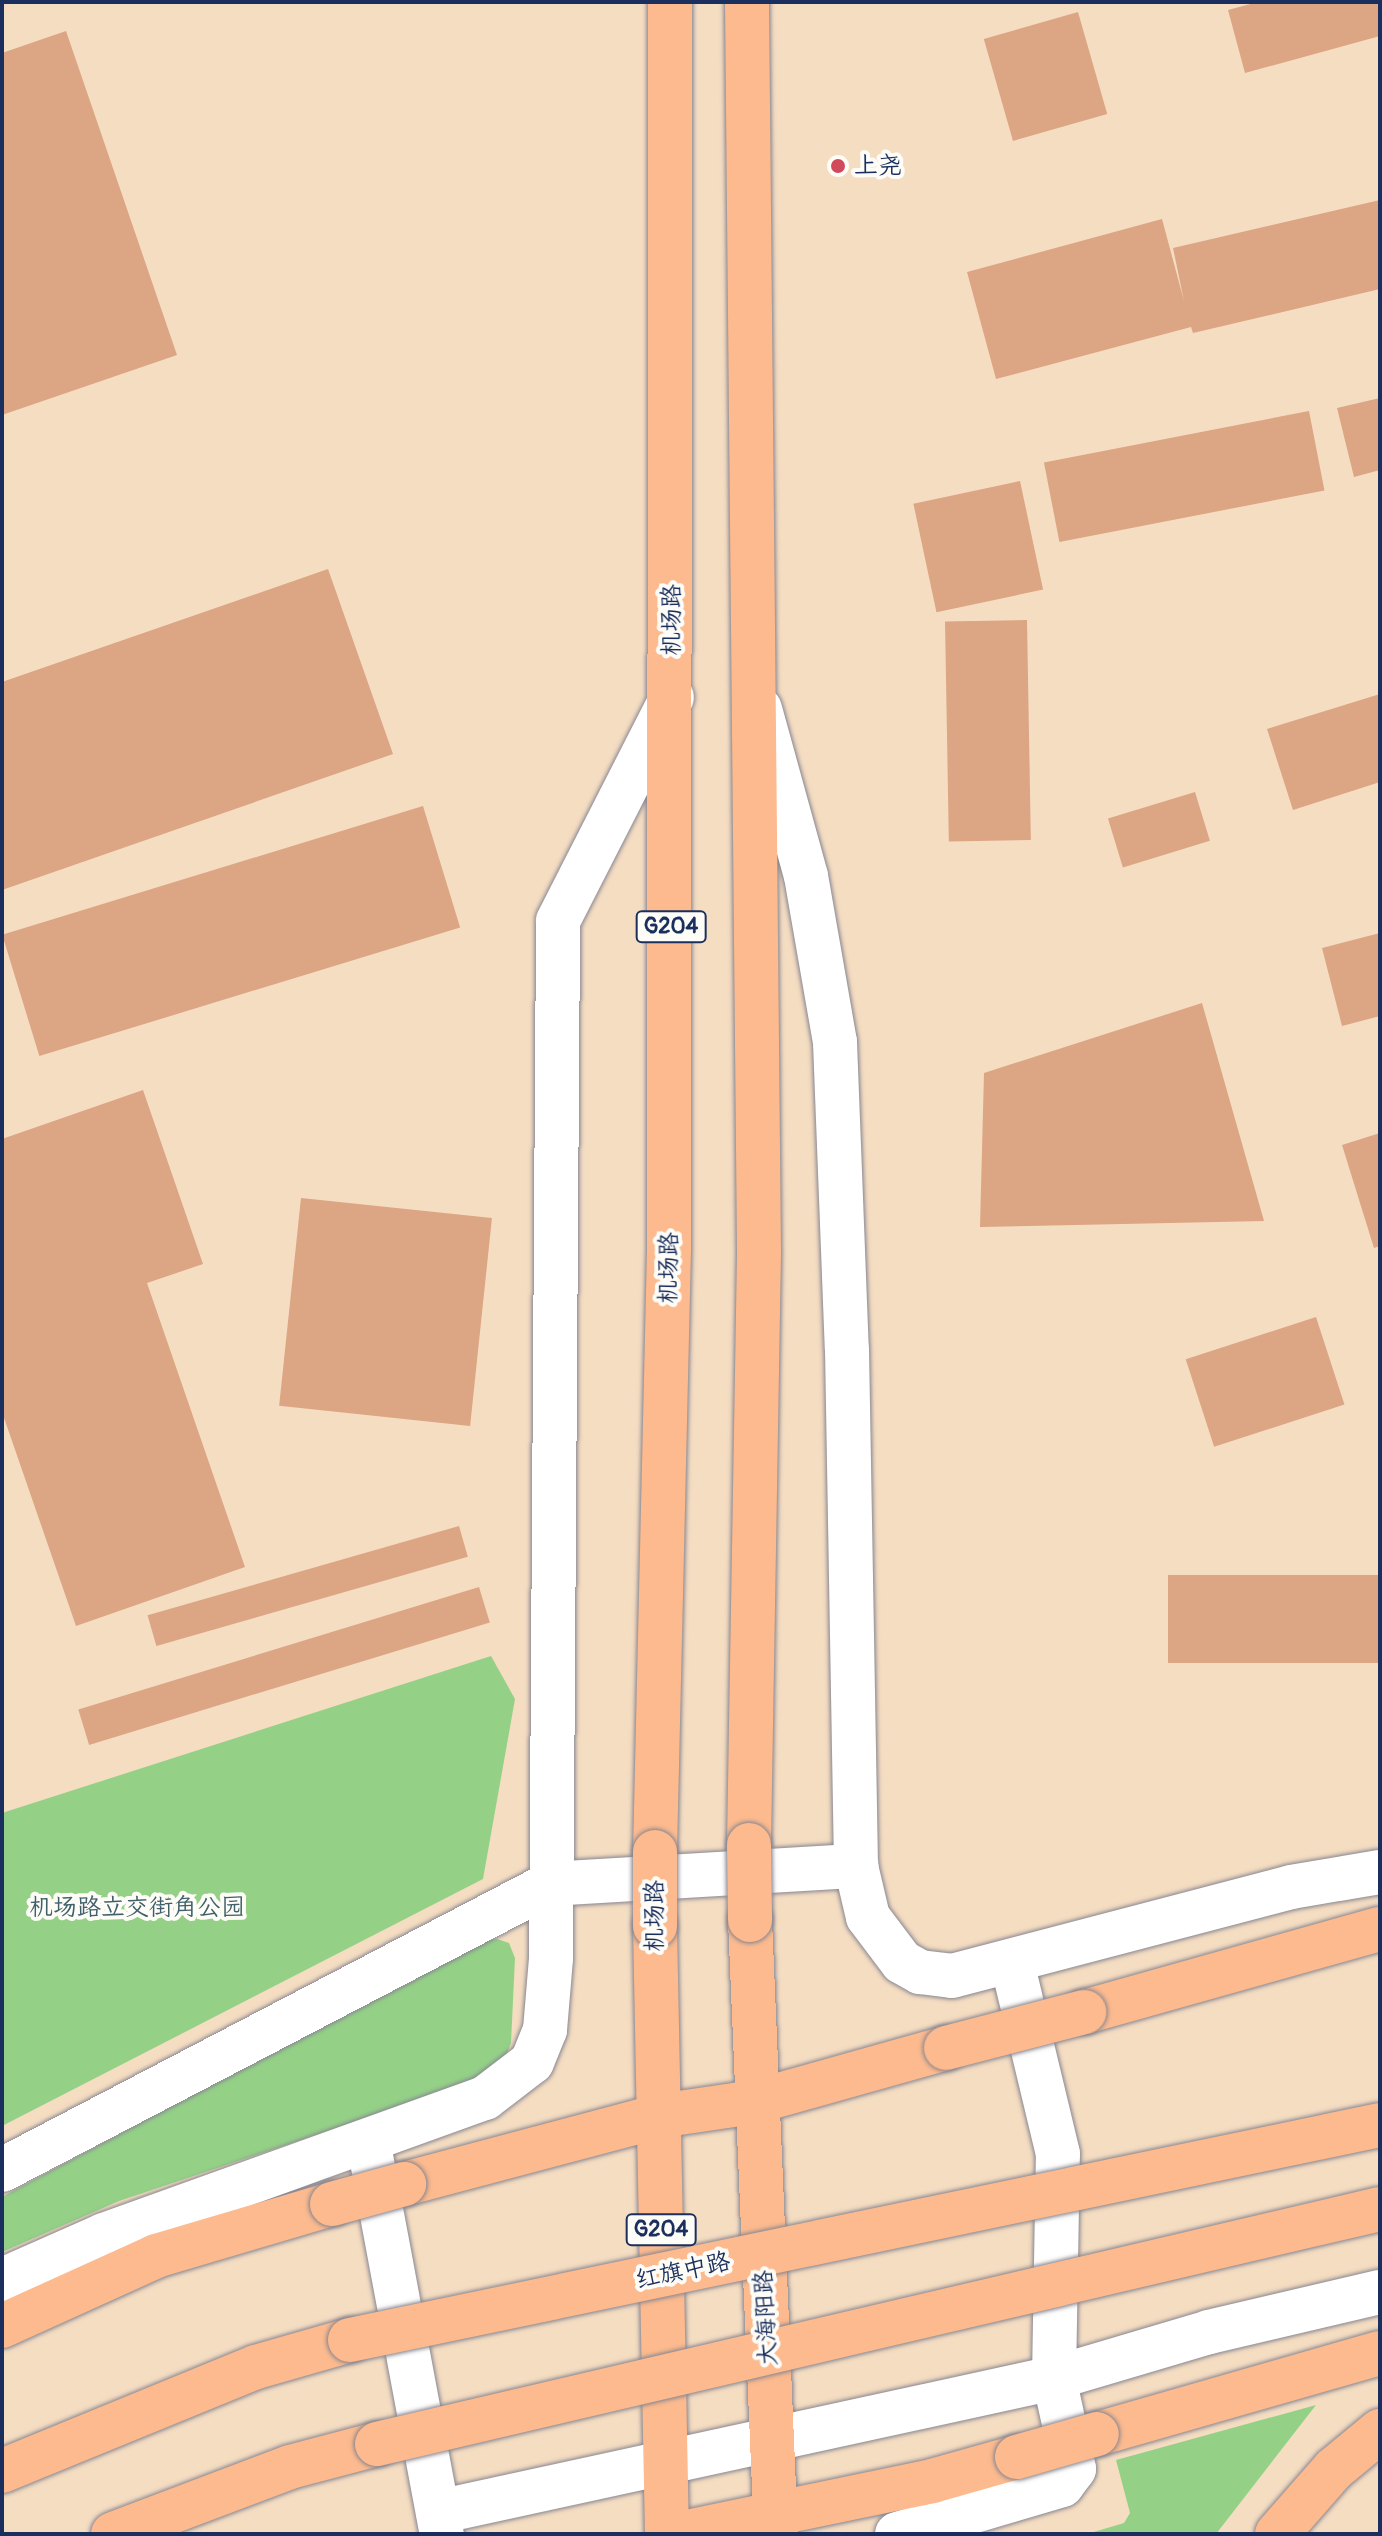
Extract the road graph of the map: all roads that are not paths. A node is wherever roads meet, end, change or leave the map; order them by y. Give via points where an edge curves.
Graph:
1 (670, 2) edge
2 (747, 2) edge
3 (756, 695) junction
4 (672, 697) junction
5 (856, 1866) junction
6 (1380, 1872) edge
7 (550, 1884) junction
8 (1380, 1929) edge
9 (1012, 1962) junction
10 (754, 2102) junction
11 (659, 2116) junction
12 (1380, 2125) edge
13 (369, 2141) junction
14 (2, 2170) edge
15 (1380, 2209) edge
16 (2, 2280) edge
17 (1380, 2292) edge
18 (2, 2326) edge
19 (1380, 2353) edge
20 (1054, 2378) junction
21 (1380, 2431) edge
22 (2, 2471) edge
23 (440, 2523) edge
24 (776, 2524) edge
25 (113, 2534) edge
26 (667, 2534) edge
27 (677, 2534) edge
28 (897, 2534) edge
29 (1277, 2534) edge

1 - 4 main road, 机场路 / G204
2 - 3 main road
3 - 5 lane via 806,876 835,1042 847,1349
3 - 10 main road, bridge via 759,1253 749,1845
4 - 7 lane via 558,921
4 - 11 main road, 机场路 / G204, bridge via 669,1250 655,1852
5 - 7 lane
5 - 9 lane via 868,1917 902,1962 920,1972 952,1976
6 - 9 lane via 1291,1887
7 - 13 lane via 549,2001 532,2062 485,2098
7 - 14 lane
8 - 10 main road, bridge
9 - 20 lane via 1058,2154
10 - 11 main road
10 - 24 main road, 大海阳路
11 - 18 main road, bridge via 156,2256
11 - 26 main road, 机场路 / G204
12 - 22 main road, 红旗中路, bridge via 350,2340 243,2371
13 - 16 lane via 104,2235
13 - 23 lane
15 - 25 main road, bridge via 377,2444 290,2467
17 - 20 lane via 1209,2332
19 - 24 main road, bridge
20 - 23 lane
20 - 28 lane via 1074,2458 1068,2480
21 - 29 main road via 1334,2469
24 - 27 main road

